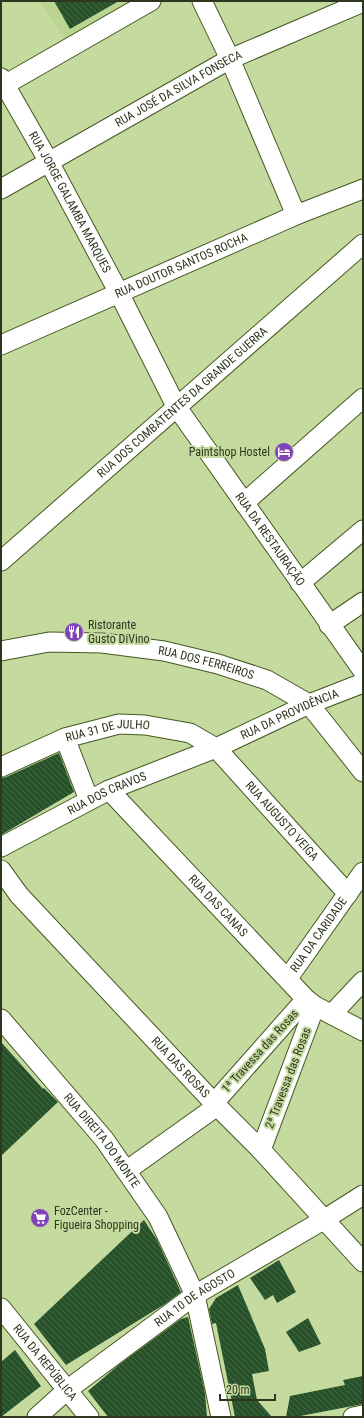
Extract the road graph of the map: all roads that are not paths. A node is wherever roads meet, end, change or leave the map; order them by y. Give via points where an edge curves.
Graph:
1 (151, 1) edge
2 (202, 1) edge
3 (363, 2) edge
4 (230, 58) junction
5 (2, 84) edge
6 (49, 162) junction
7 (1, 189) edge
8 (363, 189) edge
9 (296, 215) junction
10 (363, 244) edge
11 (119, 293) junction
12 (1, 345) edge
13 (363, 398) edge
14 (176, 406) junction
15 (244, 503) junction
16 (363, 530) edge
17 (1, 561) edge
18 (300, 583) junction
19 (363, 602) edge
20 (329, 625) junction
21 (1, 651) edge
22 (363, 672) edge
23 (363, 683) edge
24 (309, 704) junction
25 (65, 738) junction
26 (216, 748) junction
27 (1, 767) edge
28 (363, 772) edge
29 (109, 790) junction
30 (89, 800) junction
31 (1, 847) edge
32 (1, 870) edge
33 (363, 872) edge
34 (348, 894) junction
35 (288, 978) junction
36 (363, 981) edge
37 (318, 1006) junction
38 (1, 1019) edge
39 (363, 1031) edge
40 (215, 1104) junction
41 (261, 1150) junction
42 (126, 1171) junction
43 (363, 1195) edge
44 (325, 1219) junction
45 (363, 1262) edge
46 (195, 1295) junction
47 (1, 1308) edge
48 (67, 1390) junction
49 (363, 1415) edge
50 (38, 1417) edge
51 (89, 1417) edge
52 (221, 1417) edge
53 (353, 1417) edge

1 - 5 street
2 - 4 street
3 - 4 street, RUA JOSÉ DA SILVA FONSECA
4 - 6 street, RUA JOSÉ DA SILVA FONSECA
4 - 9 street
5 - 6 street, RUA JORGE GALAMBA MARQUES
6 - 7 street, RUA JOSÉ DA SILVA FONSECA
6 - 11 street, RUA JORGE GALAMBA MARQUES
8 - 9 street, RUA DOUTOR SANTOS ROCHA
9 - 11 street, RUA DOUTOR SANTOS ROCHA
10 - 14 street, RUA DOS COMBATENTES DA GRANDE GUERRA
11 - 12 street, RUA DOUTOR SANTOS ROCHA
11 - 14 street, RUA JORGE GALAMBA MARQUES
13 - 15 street
14 - 15 street, RUA DA RESTAURAÇÃO
14 - 17 street, RUA DOS COMBATENTES DA GRANDE GUERRA
15 - 18 street, RUA DA RESTAURAÇÃO
16 - 18 street
18 - 20 street, RUA DA RESTAURAÇÃO
19 - 20 street
20 - 22 street, RUA DA RESTAURAÇÃO
21 - 24 street, RUA DOS FERREIROS via 56,642 102,643 164,651 218,664 267,680
23 - 24 street, RUA DA PROVIDÊNCIA
24 - 26 street, RUA DA PROVIDÊNCIA
24 - 28 street
25 - 26 street, RUA 31 DE JULHO via 119,724 145,725 190,733
25 - 27 street, RUA 31 DE JULHO
25 - 30 street
26 - 29 street, RUA DOS CRAVOS
26 - 34 street, RUA AUGUSTO VEIGA
29 - 30 street, RUA DOS CRAVOS
29 - 35 street, RUA DAS CANAS
30 - 31 street, RUA DOS CRAVOS
32 - 40 street, RUA DAS ROSAS via 19,895
33 - 34 street, RUA DA CARIDADE
34 - 35 street, RUA DA CARIDADE
35 - 37 street, RUA DAS CANAS
36 - 37 street, 1ª Travessa das Rosas
37 - 39 street
37 - 40 street, 1ª Travessa das Rosas
37 - 41 street, 2ª Travessa das Rosas
38 - 42 street, RUA DIREITA DO MONTE via 104,1139
40 - 41 street, RUA DAS ROSAS
40 - 42 street, 1ª Travessa das Rosas
41 - 44 street, RUA DAS ROSAS
42 - 46 street, RUA DIREITA DO MONTE via 158,1217
43 - 44 street, RUA 10 DE AGOSTO
44 - 45 street, RUA DAS ROSAS
44 - 46 street, RUA 10 DE AGOSTO
46 - 48 street, RUA 10 DE AGOSTO
46 - 52 street, RUA DIREITA DO MONTE
47 - 48 street, RUA DA REPÚBLICA
48 - 50 street, RUA 10 DE AGOSTO
48 - 51 street, RUA DA REPÚBLICA
49 - 53 street

